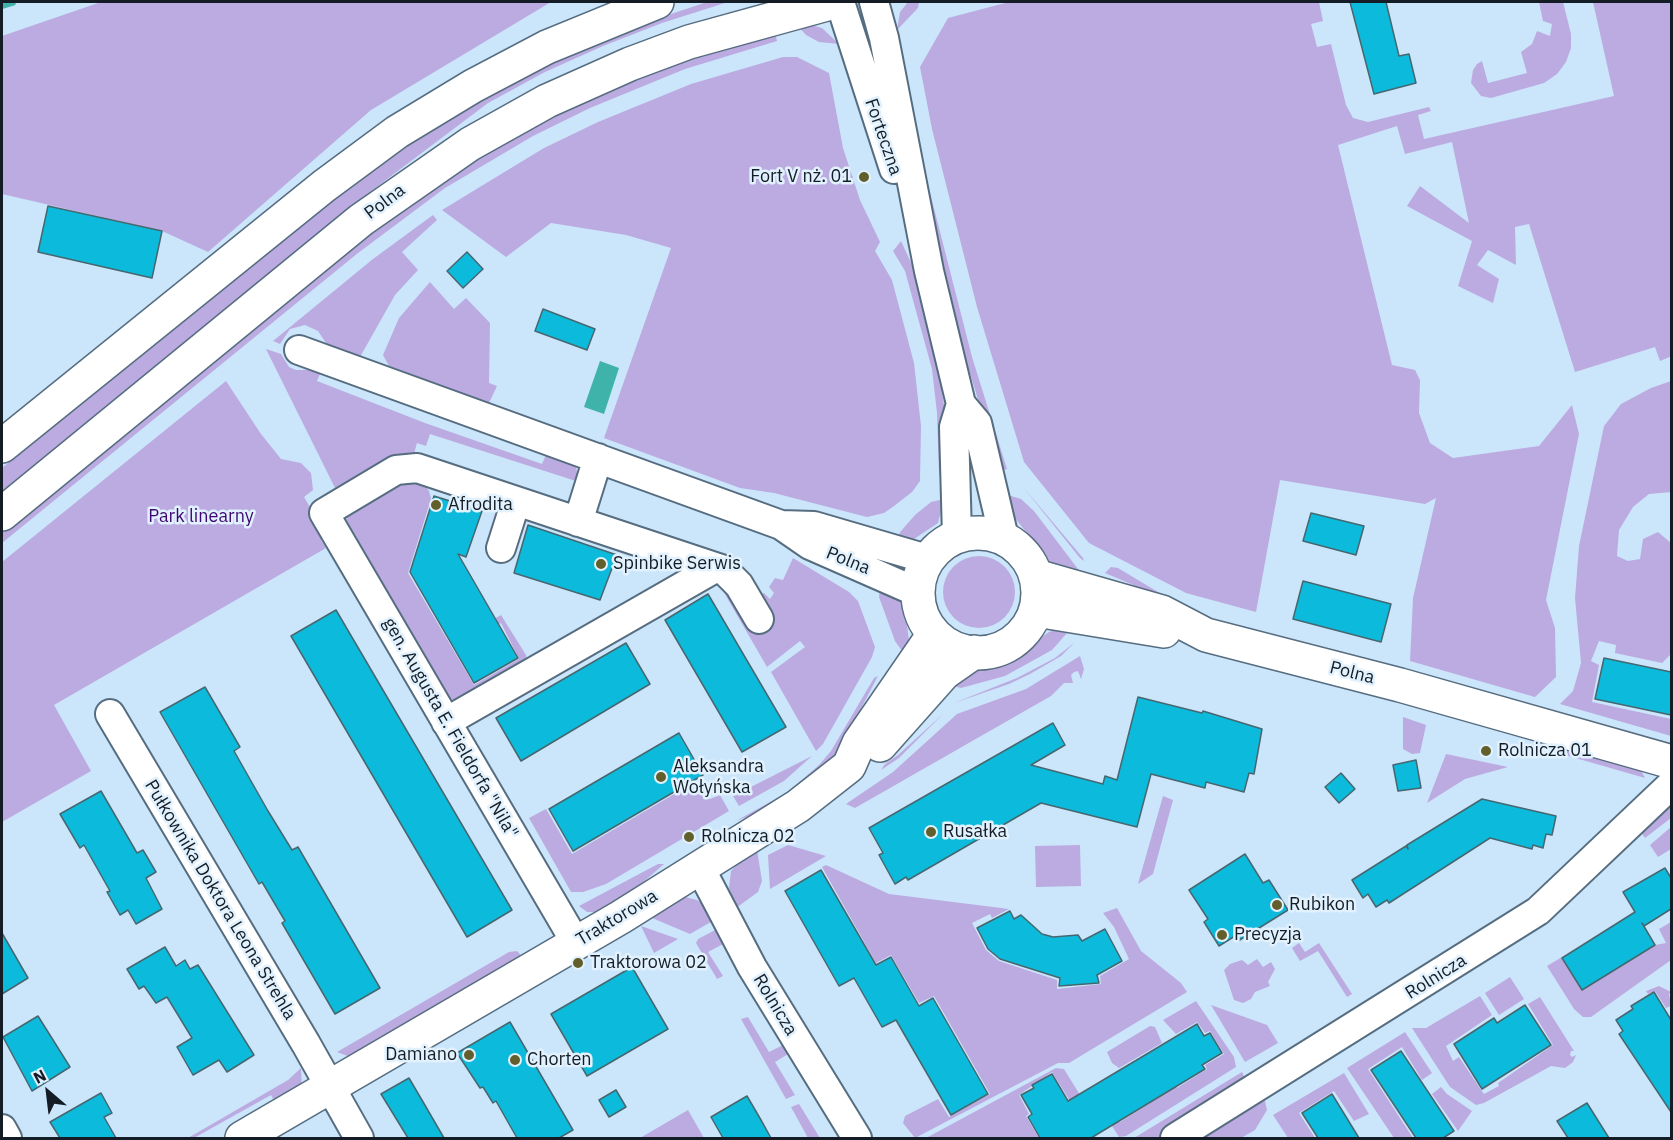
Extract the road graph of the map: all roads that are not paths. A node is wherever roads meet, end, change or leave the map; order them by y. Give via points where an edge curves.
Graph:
1 (657, 2) edge
2 (834, 2) edge
3 (840, 2) edge
4 (874, 2) edge
5 (929, 271) junction
6 (299, 350) dead end
7 (960, 404) junction
8 (2, 446) edge
9 (598, 458) junction
10 (516, 501) junction
11 (2, 514) edge
12 (578, 522) junction
13 (781, 525) junction
14 (957, 536) junction
15 (1004, 538) junction
16 (501, 548) dead end
17 (927, 559) junction
18 (715, 568) junction
19 (1036, 576) junction
20 (917, 592) junction
21 (1036, 610) junction
22 (759, 619) dead end
23 (1198, 631) junction
24 (934, 634) junction
25 (974, 652) junction
26 (110, 714) dead end
27 (446, 722) junction
28 (1671, 762) edge
29 (849, 766) junction
30 (1671, 784) edge
31 (700, 868) junction
32 (576, 944) junction
33 (329, 1088) junction
34 (2, 1129) edge
35 (7, 1138) edge
36 (242, 1138) edge
37 (359, 1138) edge
38 (857, 1138) edge
39 (1176, 1138) edge

1 - 8 street via 537,52 397,132 324,186
2 - 11 street, Polna via 710,36 630,64 547,101 470,144 337,238
3 - 5 street, Forteczna
4 - 5 street, Forteczna
5 - 7 street, Forteczna
6 - 9 street, Polna
7 - 14 street, Forteczna via 954,427
7 - 15 street via 977,423
9 - 12 street
9 - 13 street, Polna
10 - 12 street
10 - 16 street
10 - 27 street, gen. Augusta E. Fieldorfa "Nila" via 417,468 396,470 324,513
12 - 18 street
13 - 17 street, Polna via 814,526
13 - 20 street, Polna via 810,545
14 - 15 street via 976,533
14 - 17 street via 940,545
15 - 19 street via 1020,549
17 - 20 street
18 - 22 street via 732,577
18 - 27 street
19 - 21 street via 1040,591
19 - 23 street, Polna via 1162,612
20 - 24 street via 919,607
21 - 23 street via 1185,635
21 - 25 street via 1028,627 1015,640 999,649
23 - 28 street, Polna
24 - 25 street via 963,651
24 - 29 street, Traktorowa via 859,743
25 - 29 street via 944,673 871,754
26 - 33 street, Pułkownika Doktora Leona Strehla
27 - 32 street, gen. Augusta E. Fieldorfa "Nila"
29 - 31 street, Traktorowa via 775,822
30 - 39 street, Rolnicza via 1529,917
31 - 32 street, Traktorowa
31 - 38 street, Rolnicza via 752,967
32 - 33 street, Traktorowa
33 - 36 street, Traktorowa
33 - 37 street, Pułkownika Doktora Leona Strehla
34 - 35 street

